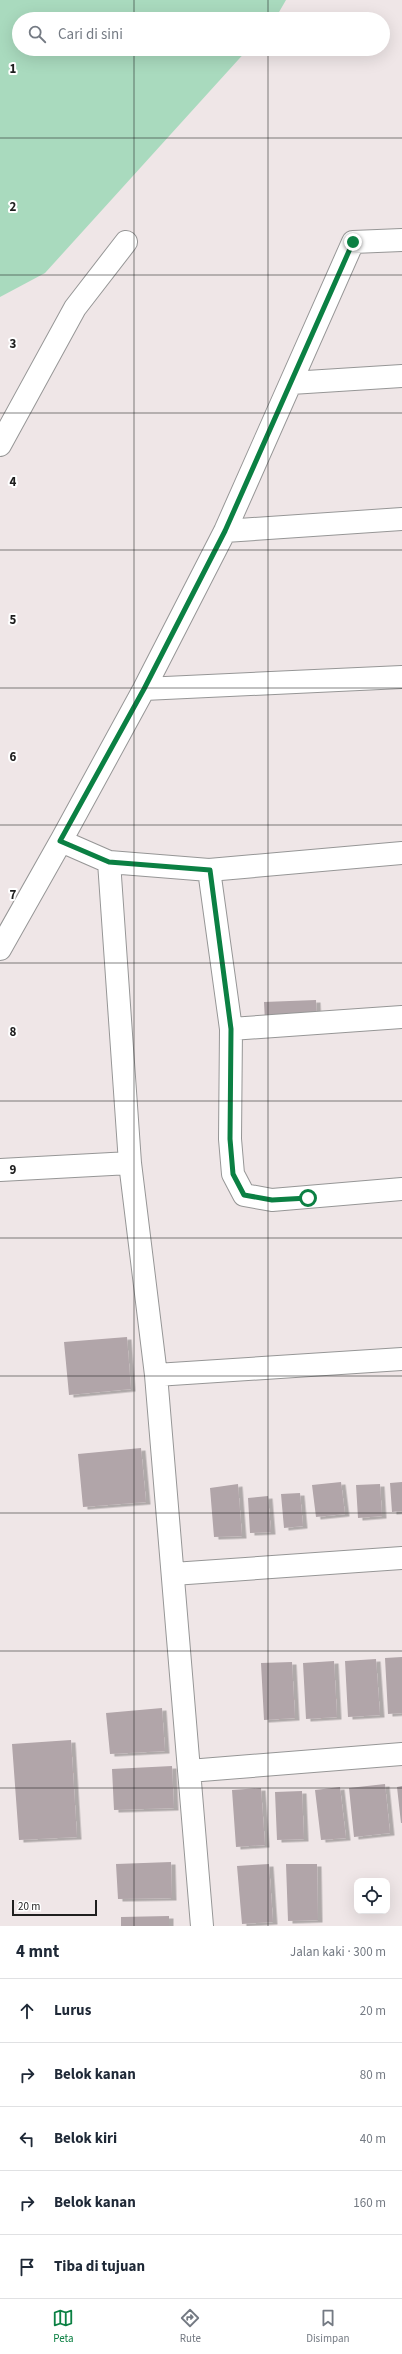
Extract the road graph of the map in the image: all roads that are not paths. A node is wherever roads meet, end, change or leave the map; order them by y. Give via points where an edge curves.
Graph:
1 (402, 240) edge
2 (126, 242) dead end
3 (402, 376) edge
4 (290, 383) junction
5 (0, 445) edge
6 (402, 519) edge
7 (225, 531) junction
8 (402, 677) edge
9 (144, 689) junction
10 (60, 841) junction
11 (402, 853) edge
12 (109, 862) junction
13 (210, 870) junction
14 (0, 949) edge
15 (402, 1017) edge
16 (231, 1029) junction
17 (130, 1163) junction
18 (0, 1170) edge
19 (402, 1189) edge
20 (402, 1359) edge
21 (156, 1375) junction
22 (402, 1558) edge
23 (173, 1574) junction
24 (402, 1754) edge
25 (189, 1771) junction
26 (202, 1926) edge

1 - 4 street via 353,242
2 - 5 street via 75,308
3 - 4 street
4 - 7 street
6 - 7 street
7 - 9 street
8 - 9 street
9 - 10 street
10 - 12 street
10 - 14 street
11 - 13 street
12 - 13 street
12 - 17 street
13 - 16 street
15 - 16 street
16 - 19 street via 230,1139 233,1174 244,1195 272,1200
17 - 18 street
17 - 21 street
20 - 21 street
21 - 23 street
22 - 23 street
23 - 25 street
24 - 25 street
25 - 26 street

